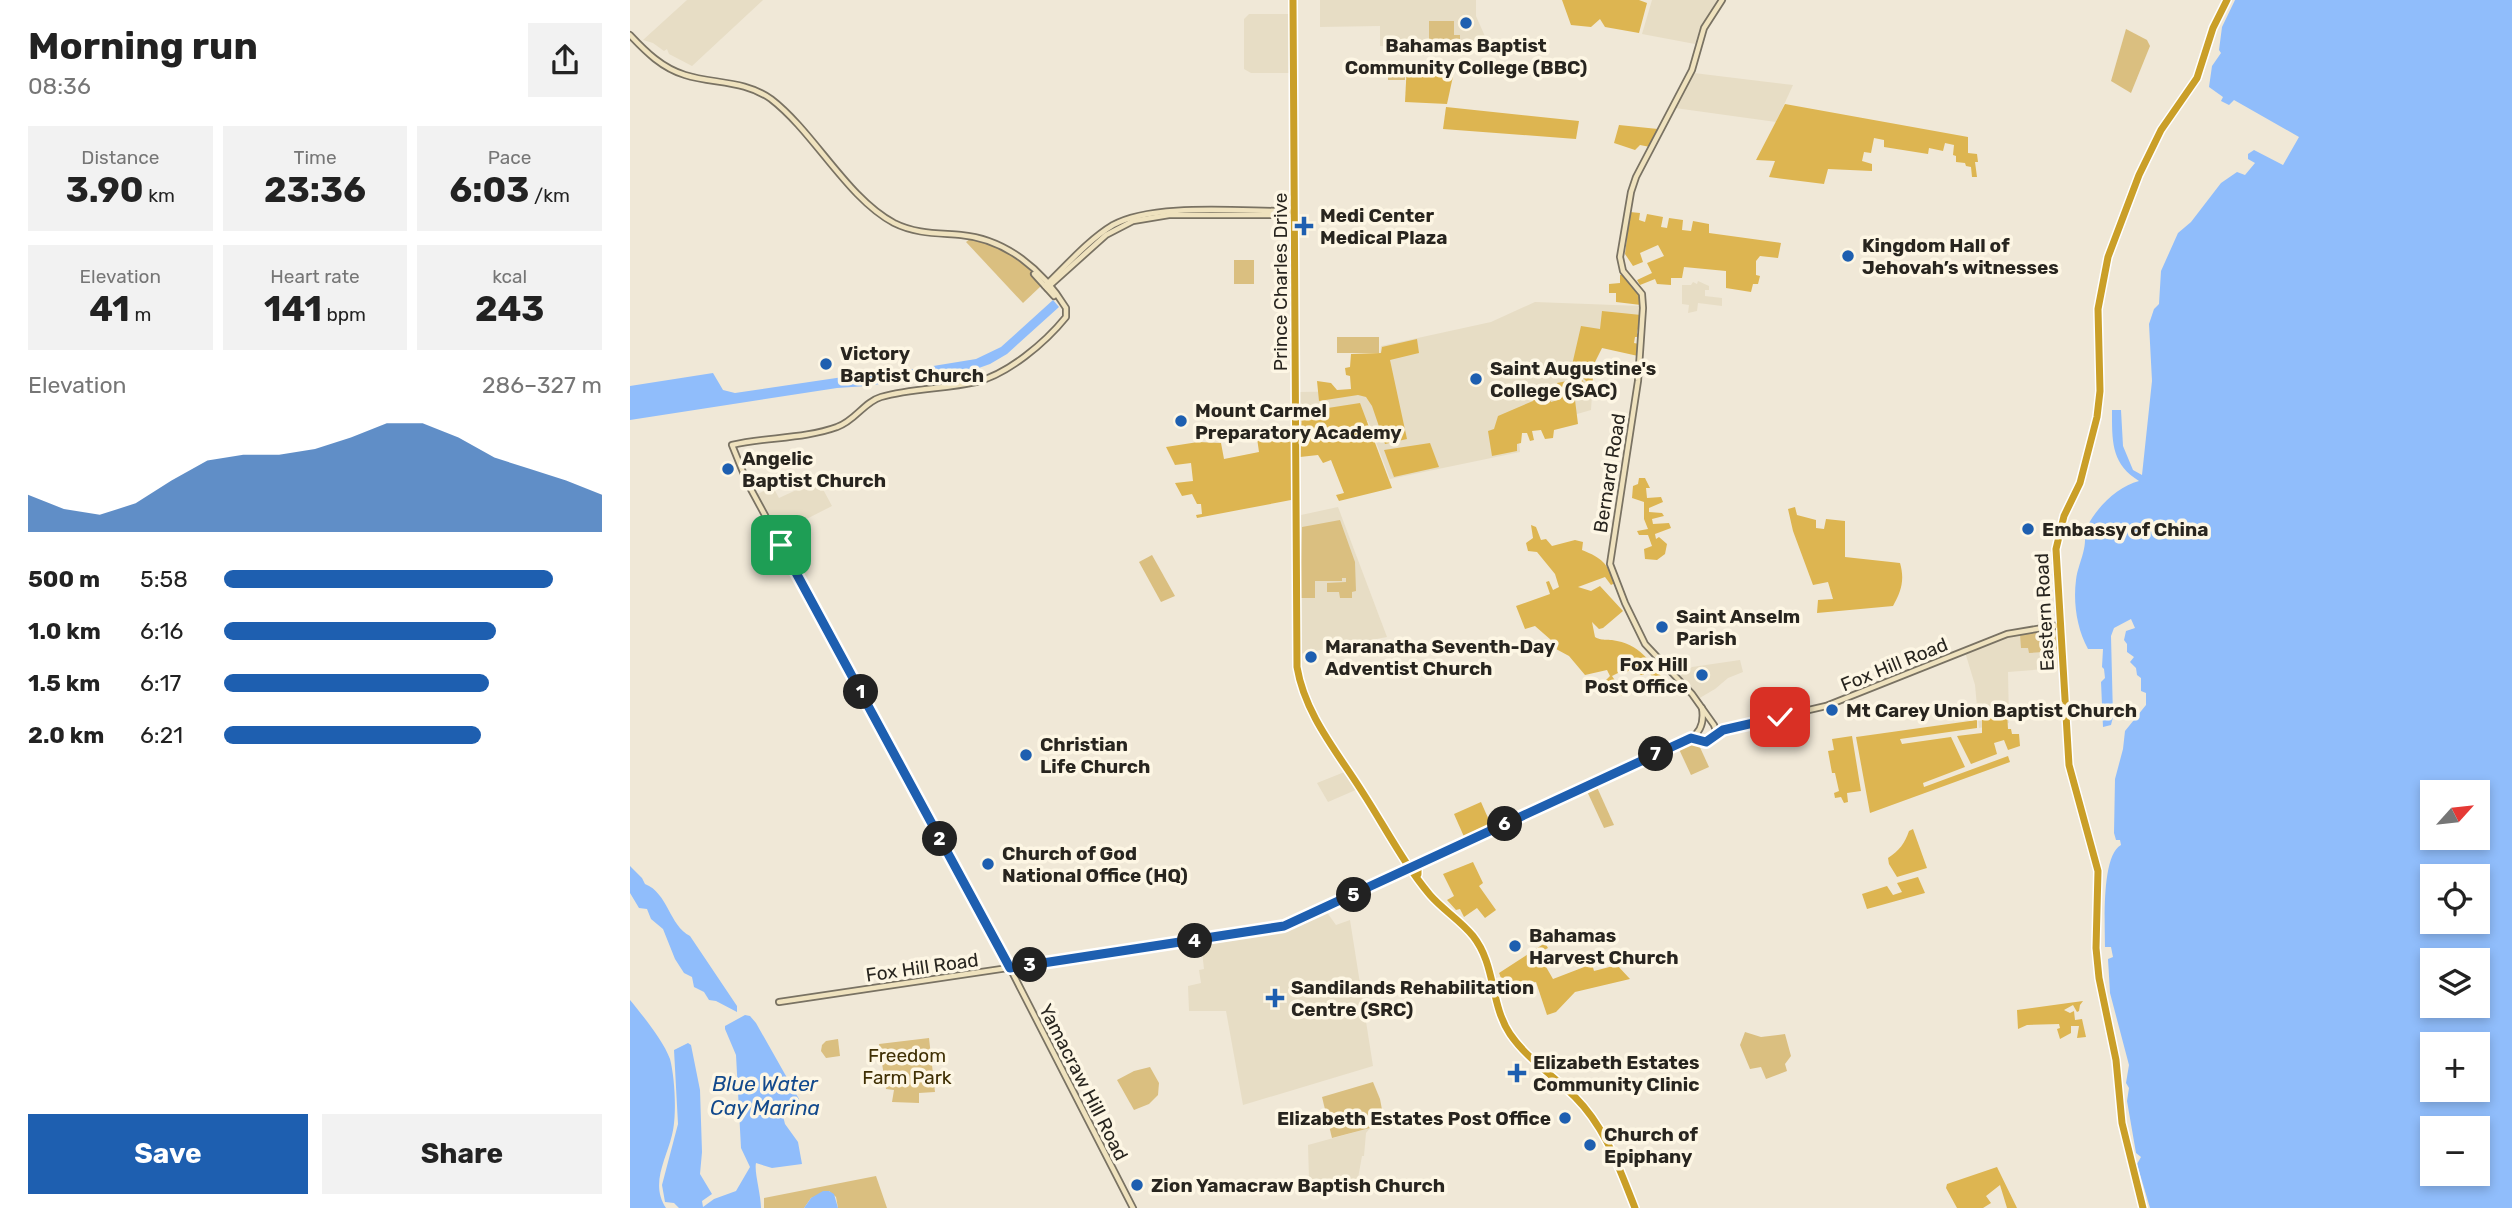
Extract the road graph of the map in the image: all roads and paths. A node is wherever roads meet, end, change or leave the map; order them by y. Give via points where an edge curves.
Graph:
1 (1294, 0) edge
2 (1722, 0) edge
3 (2227, 0) edge
4 (630, 35) edge
5 (1295, 213) junction
6 (1047, 286) junction
7 (2060, 625) junction
8 (1705, 715) junction
9 (1716, 731) junction
10 (1694, 740) junction
11 (1413, 864) junction
12 (1418, 874) junction
13 (1450, 914) junction
14 (1006, 961) junction
15 (1021, 967) junction
16 (1010, 968) junction
17 (1002, 969) junction
18 (1016, 978) junction
19 (779, 1002) dead end
20 (1133, 1208) edge
21 (1635, 1208) edge
22 (2143, 1208) edge

1 - 5 highway, Prince Charles Drive
2 - 8 main road, Bernard Road via 1704,28 1692,70 1630,195 1621,264 1642,294 1643,308 1638,381 1609,560 1645,645 1678,678
3 - 7 highway, Eastern Road via 2196,78 2161,130 2139,175 2108,257 2098,310 2097,416 2056,549
4 - 6 main road via 670,69 698,79 737,84 772,100 864,200 891,221 926,233 986,239 1028,263
5 - 6 main road via 1160,211 1136,216 1106,230
5 - 11 highway, Prince Charles Drive via 1297,667 1320,726
6 - 14 main road, Yamacraw Hill Road via 1064,305 1067,312 1062,321 1017,362 992,377 878,398 832,429 732,445 747,482
7 - 9 main road, Fox Hill Road via 2007,634 1826,706
7 - 22 highway, Eastern Road via 2069,765 2098,871 2099,978 2116,1060 2124,1132
8 - 9 main road
8 - 10 main road
9 - 10 main road, Fox Hill Road via 1706,742
10 - 11 main road, Fox Hill Road
11 - 12 highway, Prince Charles Drive
11 - 12 highway
11 - 13 highway, Prince Charles Drive via 1429,894
11 - 15 main road, Fox Hill Road via 1309,916 1272,929
12 - 13 highway, Prince Charles Drive
13 - 21 highway, Prince Charles Drive via 1481,949 1514,1041 1576,1098 1602,1130
14 - 16 main road, Yamacraw Hill Road
14 - 17 main road
15 - 16 main road, Fox Hill Road
15 - 18 main road
16 - 17 main road, Fox Hill Road
16 - 18 main road, Yamacraw Hill Road
17 - 19 main road, Fox Hill Road
18 - 20 main road, Yamacraw Hill Road

